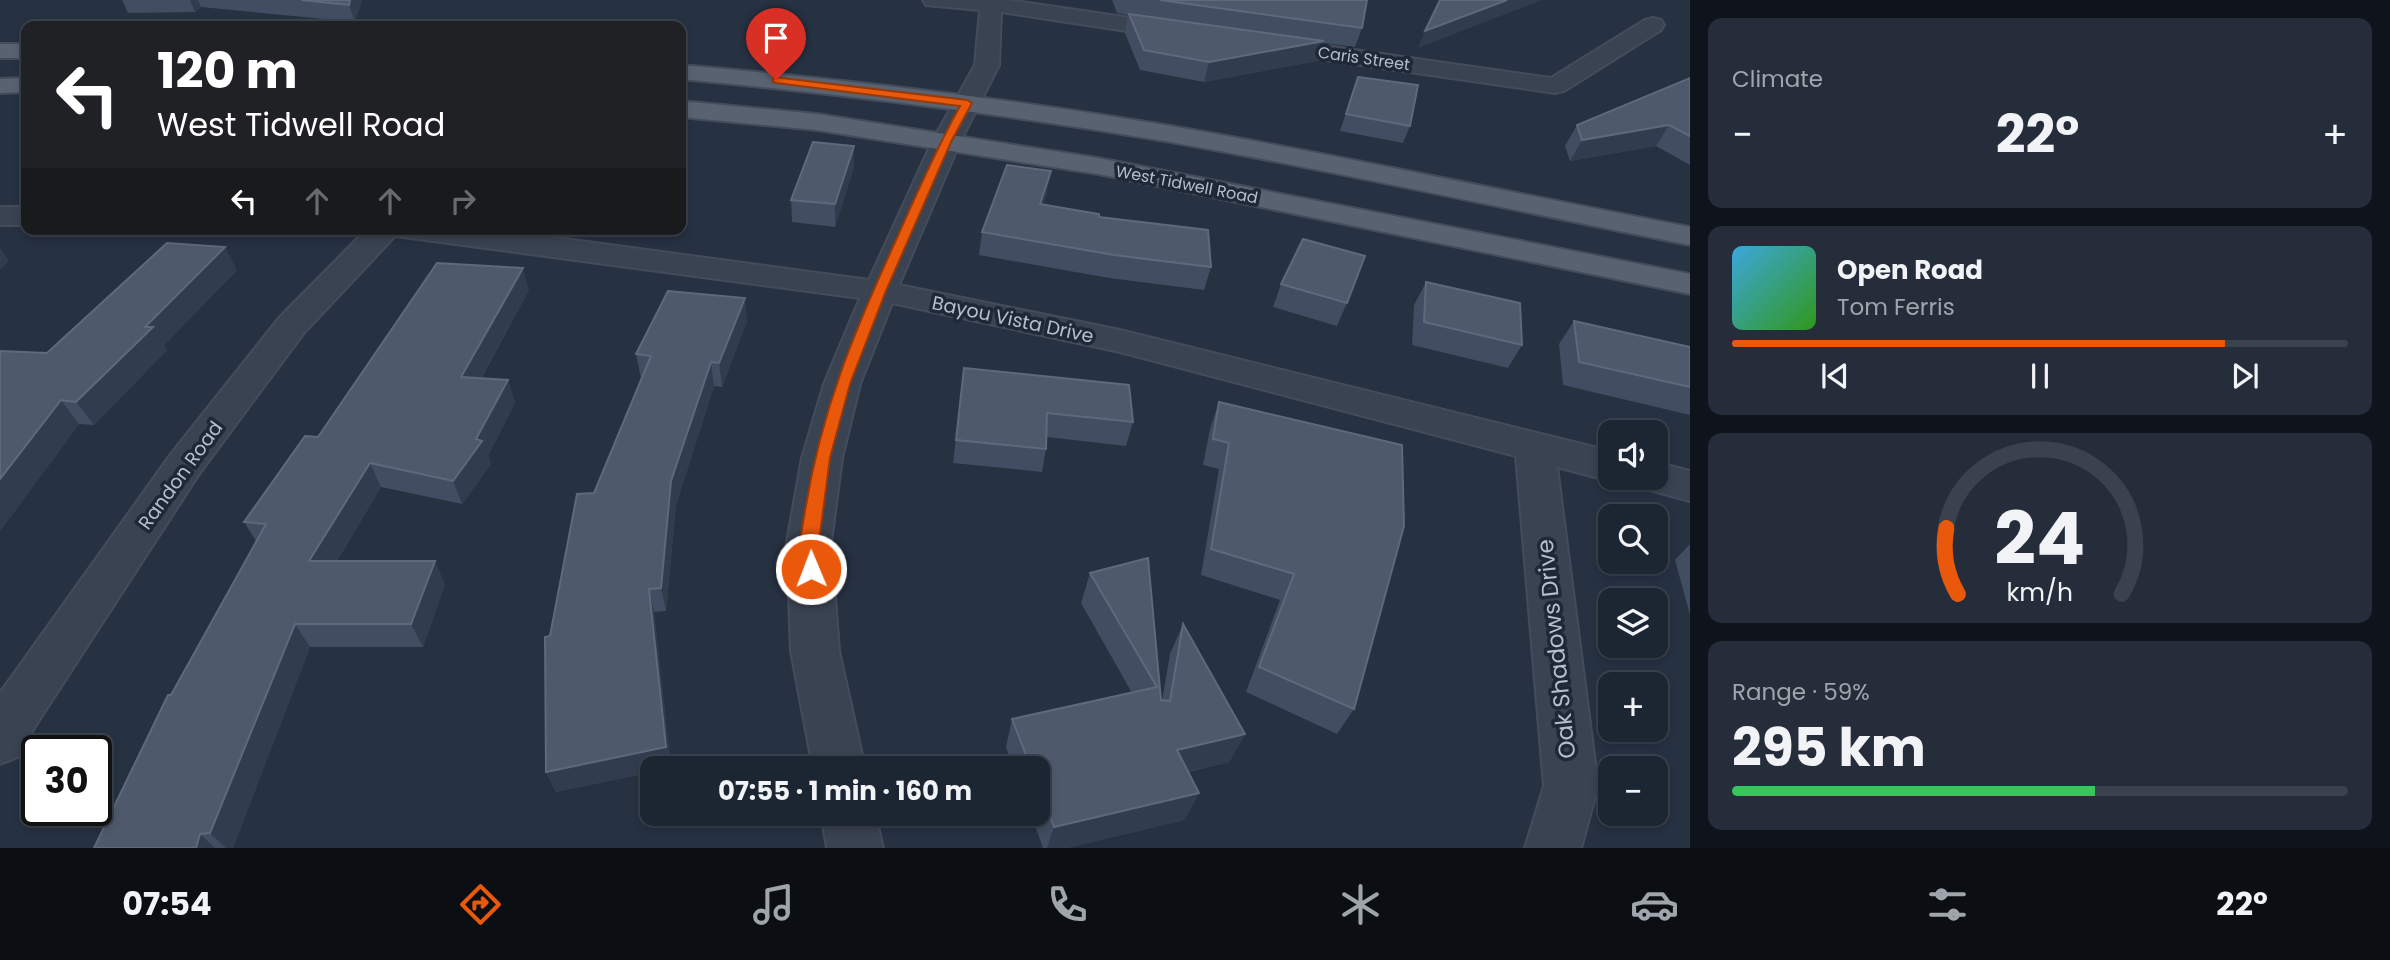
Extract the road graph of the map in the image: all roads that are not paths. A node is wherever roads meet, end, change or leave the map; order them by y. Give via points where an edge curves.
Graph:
1 (934, 0) edge
2 (990, 2) edge
3 (1653, 25) dead end
4 (1198, 34) edge
5 (1252, 42) edge
6 (0, 51) edge
7 (21, 51) edge
8 (686, 72) edge
9 (21, 85) edge
10 (0, 86) edge
11 (967, 103) junction
12 (686, 109) edge
13 (946, 142) junction
14 (1577, 215) junction
15 (0, 216) edge
16 (21, 216) edge
17 (379, 235) edge
18 (459, 235) edge
19 (1690, 236) edge
20 (1582, 262) junction
21 (1690, 284) edge
22 (880, 291) junction
23 (1535, 447) junction
24 (1598, 463) edge
25 (1668, 480) edge
26 (1690, 486) edge
27 (0, 740) edge
28 (837, 756) edge
29 (850, 826) edge
30 (855, 848) edge
31 (1553, 848) edge

1 - 2 street
2 - 4 street
2 - 11 street via 987,65
3 - 5 street, Caris Street via 1555,86
6 - 7 main road
8 - 11 main road
9 - 10 main road
11 - 13 street
11 - 14 main road via 1324,163
12 - 13 main road, West Tidwell Road via 817,122
13 - 20 main road, West Tidwell Road via 1098,166
13 - 22 street
14 - 19 main road
14 - 20 main road
15 - 16 street
17 - 27 street, Randon Road via 291,326 184,464
18 - 22 street, Bayou Vista Drive
20 - 21 main road, West Tidwell Road
22 - 23 street, Bayou Vista Drive via 1120,341
22 - 28 street via 839,396 822,458 810,542 815,652
23 - 24 street, Bayou Vista Drive
23 - 31 street, Oak Shadows Drive via 1571,786
25 - 26 street
29 - 30 street

